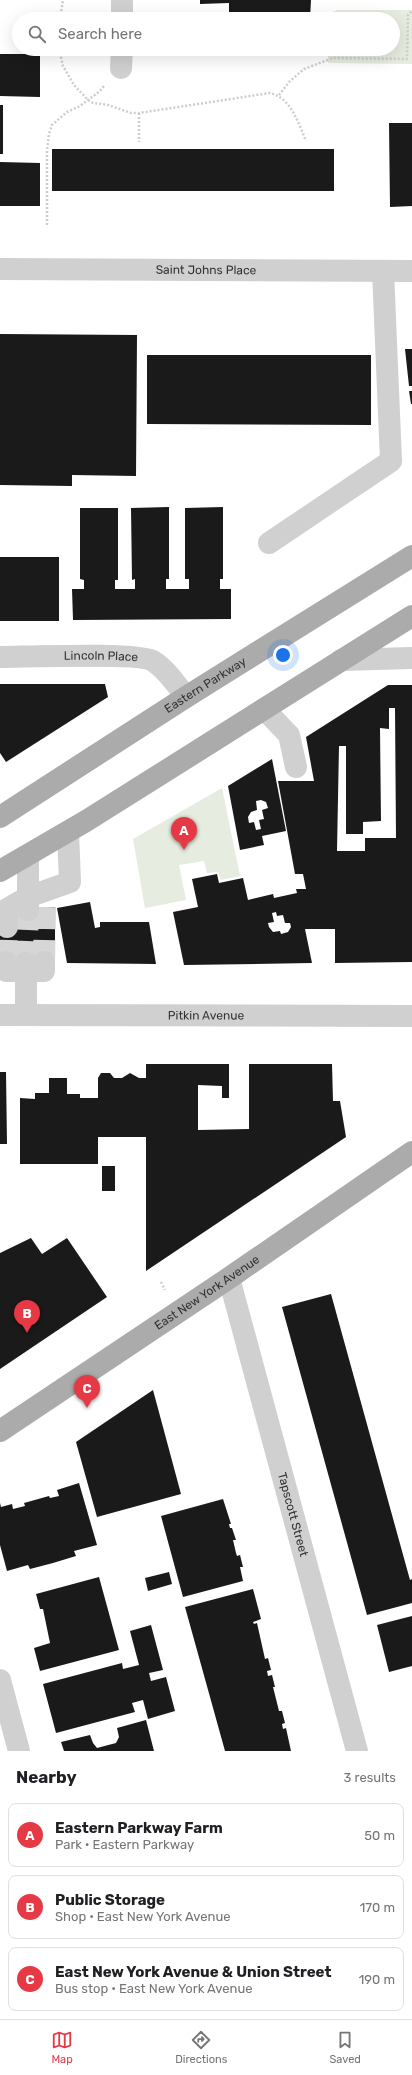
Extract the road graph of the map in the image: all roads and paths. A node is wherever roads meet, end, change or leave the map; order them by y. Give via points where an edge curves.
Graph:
1 (62, 0) edge
2 (122, 0) edge
3 (412, 11) edge
4 (61, 12) edge
5 (122, 12) edge
6 (60, 56) edge
7 (122, 59) edge
8 (279, 95) junction
9 (88, 100) junction
10 (139, 113) junction
11 (306, 141) dead end
12 (139, 142) dead end
13 (47, 225) dead end
14 (0, 269) edge
15 (383, 271) junction
16 (412, 271) edge
17 (269, 543) dead end
18 (412, 556) edge
19 (412, 616) edge
20 (0, 657) edge
21 (412, 658) edge
22 (342, 660) junction
23 (186, 696) junction
24 (264, 709) junction
25 (296, 767) dead end
26 (0, 817) edge
27 (68, 832) junction
28 (28, 855) junction
29 (0, 872) edge
30 (23, 909) edge
31 (18, 966) tunnel mouth
32 (0, 1015) edge
33 (26, 1015) junction
34 (412, 1016) edge
35 (412, 1152) edge
36 (229, 1278) junction
37 (0, 1431) edge
38 (0, 1680) edge
39 (19, 1751) edge
40 (357, 1751) edge

1 - 4 path
2 - 5 street
3 - 8 path via 408,15 407,59 333,58 304,70 290,81
6 - 9 path via 62,66 74,85
7 - 9 path via 100,91
8 - 10 path via 250,95
8 - 11 path via 287,102 296,117
9 - 10 path
9 - 13 path via 67,112 52,125 49,134
10 - 12 path
14 - 15 street, Saint Johns Place
15 - 16 street, Saint Johns Place
15 - 17 street via 391,461
18 - 23 main road, Eastern Parkway
19 - 22 main road
20 - 23 street, Lincoln Place via 102,656 152,660
21 - 22 street
22 - 24 main road
23 - 26 main road, Eastern Parkway
24 - 25 street via 289,735
24 - 27 main road
27 - 28 main road
27 - 30 street via 70,882
28 - 29 main road
28 - 30 street
31 - 33 street
32 - 33 street, Pitkin Avenue
33 - 34 street, Pitkin Avenue
35 - 36 main road, East New York Avenue
36 - 37 main road, East New York Avenue
36 - 40 street, Tapscott Street
38 - 39 street

